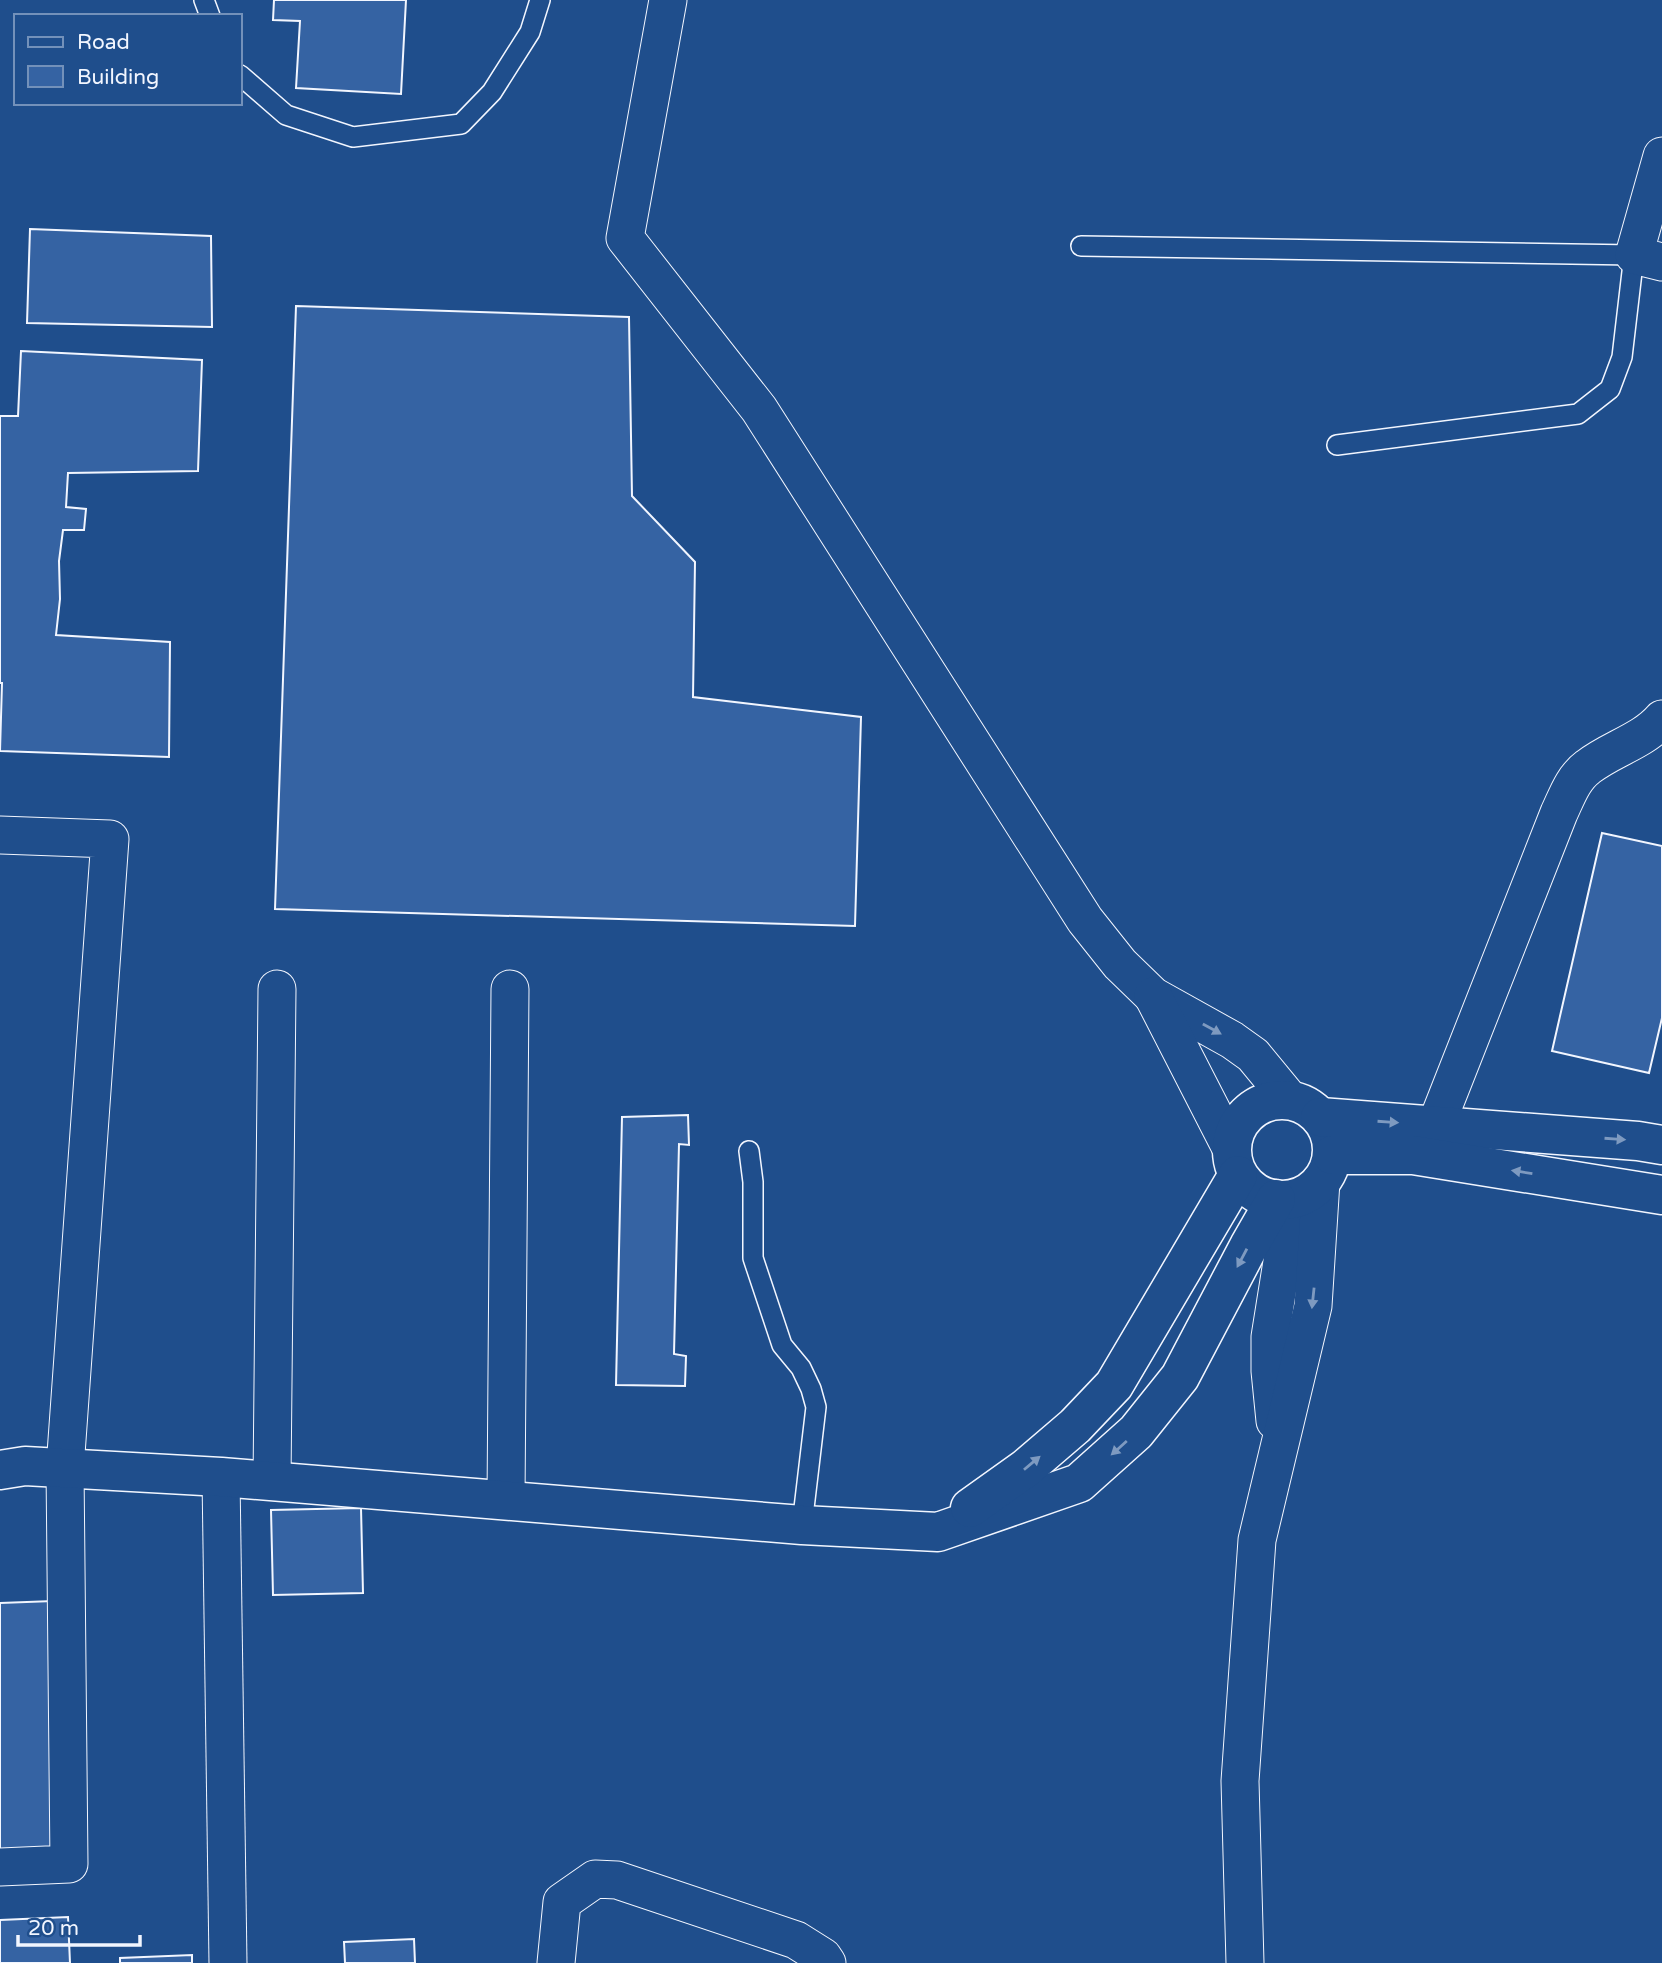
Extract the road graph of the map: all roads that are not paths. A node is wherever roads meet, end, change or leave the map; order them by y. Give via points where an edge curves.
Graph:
1 (540, 0) edge
2 (668, 0) edge
3 (242, 77) edge
4 (1662, 156) edge
5 (1081, 246) dead end
6 (1648, 259) edge
7 (1337, 445) dead end
8 (1662, 719) edge
9 (0, 835) edge
10 (276, 989) dead end
11 (510, 989) dead end
12 (1153, 996) junction
13 (1305, 1108) junction
14 (1436, 1125) junction
15 (1662, 1145) edge
16 (749, 1151) dead end
17 (1235, 1163) junction
18 (1305, 1184) junction
19 (1662, 1195) edge
20 (65, 1468) junction
21 (0, 1470) edge
22 (221, 1477) junction
23 (272, 1481) junction
24 (506, 1500) junction
25 (802, 1525) junction
26 (938, 1532) junction
27 (0, 1867) edge
28 (228, 1963) edge
29 (556, 1963) edge
30 (827, 1963) edge
31 (1245, 1963) edge

1 - 3 lane via 530,32 492,92 461,124 353,137 286,115
2 - 12 street via 625,238 759,410 1085,920
4 - 6 street
5 - 6 lane
6 - 7 lane via 1610,389 1578,414
8 - 14 street via 1588,767 1573,784
9 - 20 street via 110,839
10 - 23 street
11 - 24 street
12 -> 13 street via 1253,1055
12 - 17 street
13 -> 14 main road
13 - 17 main road via 1273,1100 1256,1106 1236,1129 1231,1144
13 - 18 main road via 1329,1131 1332,1148
14 -> 15 main road
16 - 25 lane via 753,1258 782,1345 801,1368 816,1407
17 - 18 main road via 1248,1187 1261,1195
26 -> 17 main road via 1026,1468 1114,1385
19 -> 18 main road via 1413,1155
18 -> 26 main road via 1249,1245 1180,1377 1136,1432 1079,1483
18 - 31 street via 1312,1306 1257,1540 1240,1781
20 - 21 main road
20 - 22 main road
20 - 27 street via 69,1864
22 - 23 main road
22 - 28 street
23 - 24 main road
24 - 25 main road
25 - 26 main road
29 - 30 street via 562,1902 595,1879 617,1880 796,1940

